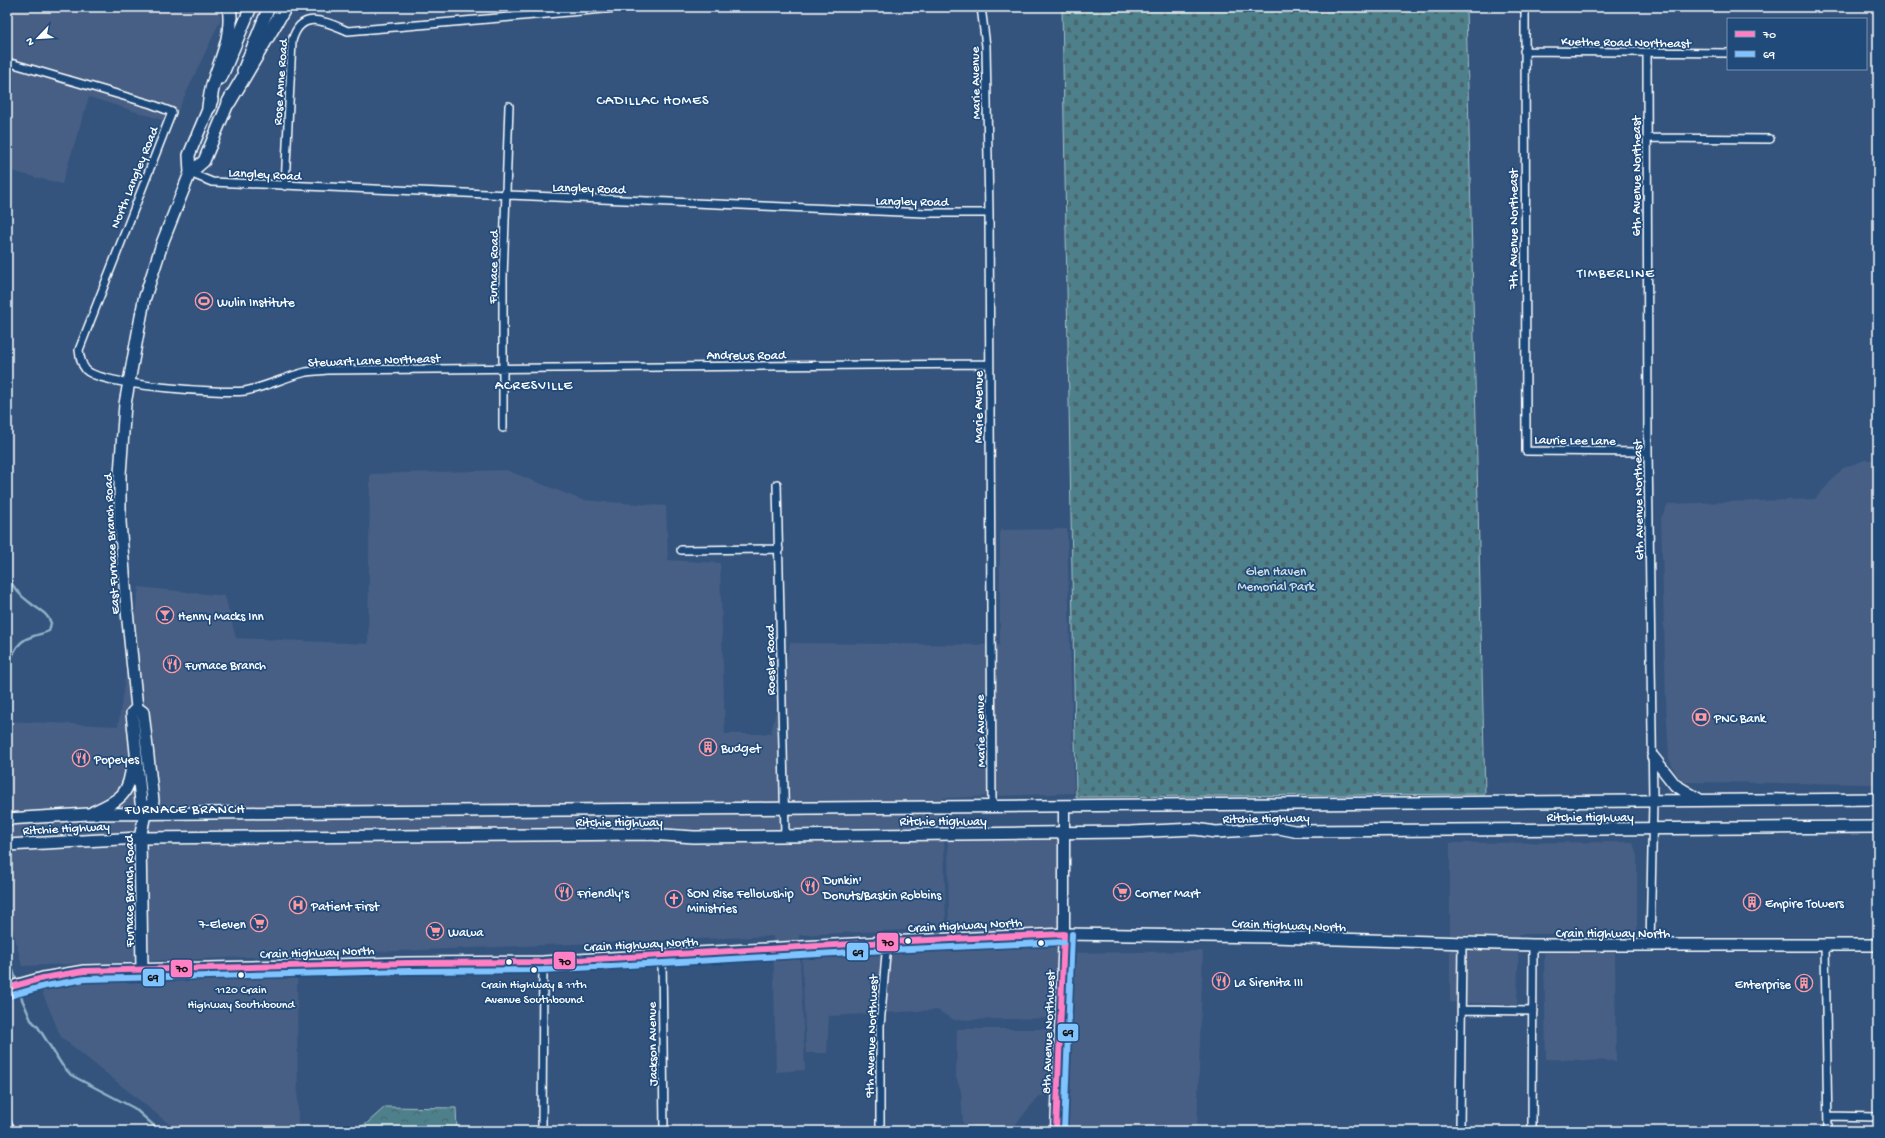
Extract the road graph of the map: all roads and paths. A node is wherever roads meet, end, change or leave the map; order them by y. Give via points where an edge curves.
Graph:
1 (229, 7) edge
2 (251, 7) edge
3 (269, 7) edge
4 (285, 7) edge
5 (627, 7) edge
6 (981, 7) edge
7 (1524, 7) edge
8 (1524, 52) junction
9 (1647, 53) junction
10 (1727, 53) edge
11 (7, 62) edge
12 (229, 102) junction
13 (209, 106) junction
14 (509, 106) dead end
15 (1647, 138) junction
16 (1770, 139) dead end
17 (190, 173) junction
18 (285, 186) junction
19 (506, 196) junction
20 (989, 213) junction
21 (988, 364) junction
22 (504, 368) junction
23 (128, 382) junction
24 (503, 428) dead end
25 (1526, 450) joint
26 (1648, 452) junction
27 (777, 484) dead end
28 (779, 549) junction
29 (681, 550) dead end
30 (137, 708) junction
31 (134, 733) junction
32 (1653, 757) junction
33 (1878, 799) edge
34 (1653, 801) junction
35 (1702, 801) junction
36 (1064, 806) junction
37 (992, 807) junction
38 (785, 809) junction
39 (88, 814) junction
40 (145, 814) junction
41 (7, 819) edge
42 (1878, 827) edge
43 (1653, 830) junction
44 (1064, 833) junction
45 (785, 835) junction
46 (140, 838) junction
47 (7, 845) edge
48 (1064, 934) junction
49 (887, 942) junction
50 (1462, 943) junction
51 (1825, 945) junction
52 (1533, 946) junction
53 (1650, 946) junction
54 (1878, 946) edge
55 (662, 956) junction
56 (543, 962) junction
57 (142, 969) junction
58 (7, 988) edge
59 (1462, 1010) junction
60 (1533, 1011) junction
61 (1828, 1116) junction
62 (1878, 1117) edge
63 (7, 1123) edge
64 (13, 1131) edge
65 (542, 1131) edge
66 (664, 1131) edge
67 (880, 1131) edge
68 (1056, 1131) edge
69 (1460, 1131) edge
70 (1532, 1131) edge
71 (1828, 1131) edge

1 - 13 highway via 230,30 227,45 212,86
2 - 13 main road, East Furnace Branch Road
3 - 12 main road, East Furnace Branch Road
4 - 12 highway
5 - 18 street, Rose Anne Road via 348,32 316,19 301,24 294,32 292,41
6 - 20 street, Marie Avenue via 986,46
7 - 8 street, 7th Avenue Northeast
8 - 9 street, Kuethe Road Northeast
8 - 25 street, 7th Avenue Northeast
9 - 10 street, Kuethe Road Northeast
9 - 15 street, 6th Avenue Northeast
11 - 23 street, North Langley Road via 172,112 79,350 86,371 96,376
12 - 17 main road, East Furnace Branch Road via 204,161
13 - 17 main road, East Furnace Branch Road via 189,155
14 - 19 street, Furnace Road
15 - 16 street
15 - 26 street, 6th Avenue Northeast
17 - 18 street, Langley Road via 212,182
17 - 23 main road, East Furnace Branch Road via 150,280
18 - 19 street, Langley Road
19 - 20 street, Langley Road via 924,213
19 - 22 street, Furnace Road via 503,278
20 - 21 street, Marie Avenue
21 - 22 street, Andrews Road
21 - 37 street, Marie Avenue
22 - 23 street, Stewart Lane Northeast via 314,371 262,387 226,392
22 - 24 street, Furnace Road
23 - 30 main road, East Furnace Branch Road via 121,453 120,522
25 - 26 street, Laurie Lee Lane
26 - 32 street, 6th Avenue Northeast
27 - 28 street, Roesler Road
28 - 29 street
28 - 38 street, Roesler Road
30 - 31 main road, East Furnace Branch Road via 132,713
30 - 40 main road, East Furnace Branch Road via 143,712 153,801
31 - 39 main road via 130,785 120,797
31 - 40 main road, East Furnace Branch Road via 141,802
32 - 34 street, 6th Avenue Northeast
32 - 35 main road via 1675,785
33 - 35 main road, Ritchie Highway
34 - 35 main road, Ritchie Highway
34 - 36 main road, Ritchie Highway
34 - 43 street, 6th Avenue Northeast
36 - 37 main road, Ritchie Highway
36 - 44 street, 8th Avenue Northwest
37 - 38 main road, Ritchie Highway
38 - 40 main road, Ritchie Highway
38 - 45 street, Roesler Road
39 - 40 main road, Ritchie Highway
39 - 41 main road, Ritchie Highway
40 - 46 main road, Furnace Branch Road
42 - 43 main road, Ritchie Highway
43 - 44 main road, Ritchie Highway via 1294,831 1279,828 1216,832 1195,829
43 - 53 street, 6th Avenue Northeast
44 - 45 main road, Ritchie Highway
44 - 48 street, 8th Avenue Northwest
45 - 46 main road, Ritchie Highway
46 - 47 main road, Ritchie Highway
46 - 57 main road, Furnace Branch Road
48 - 49 main road, Crain Highway North
48 - 50 main road, Crain Highway North
48 - 68 street, 8th Avenue Northwest
49 - 55 main road, Crain Highway North
49 - 67 street, 9th Avenue Northwest via 880,1026
50 - 52 main road, Crain Highway North
50 - 59 street
51 - 53 main road, Crain Highway North
51 - 54 main road, Crain Highway North
51 - 61 street
52 - 53 main road, Crain Highway North
52 - 60 street
55 - 56 main road, Crain Highway North
55 - 66 street, Jackson Avenue
56 - 57 main road, Crain Highway North
56 - 65 street
57 - 58 main road, Crain Highway North via 84,970
59 - 60 street
59 - 69 street
60 - 70 street
61 - 62 street
61 - 71 street
63 - 64 street

